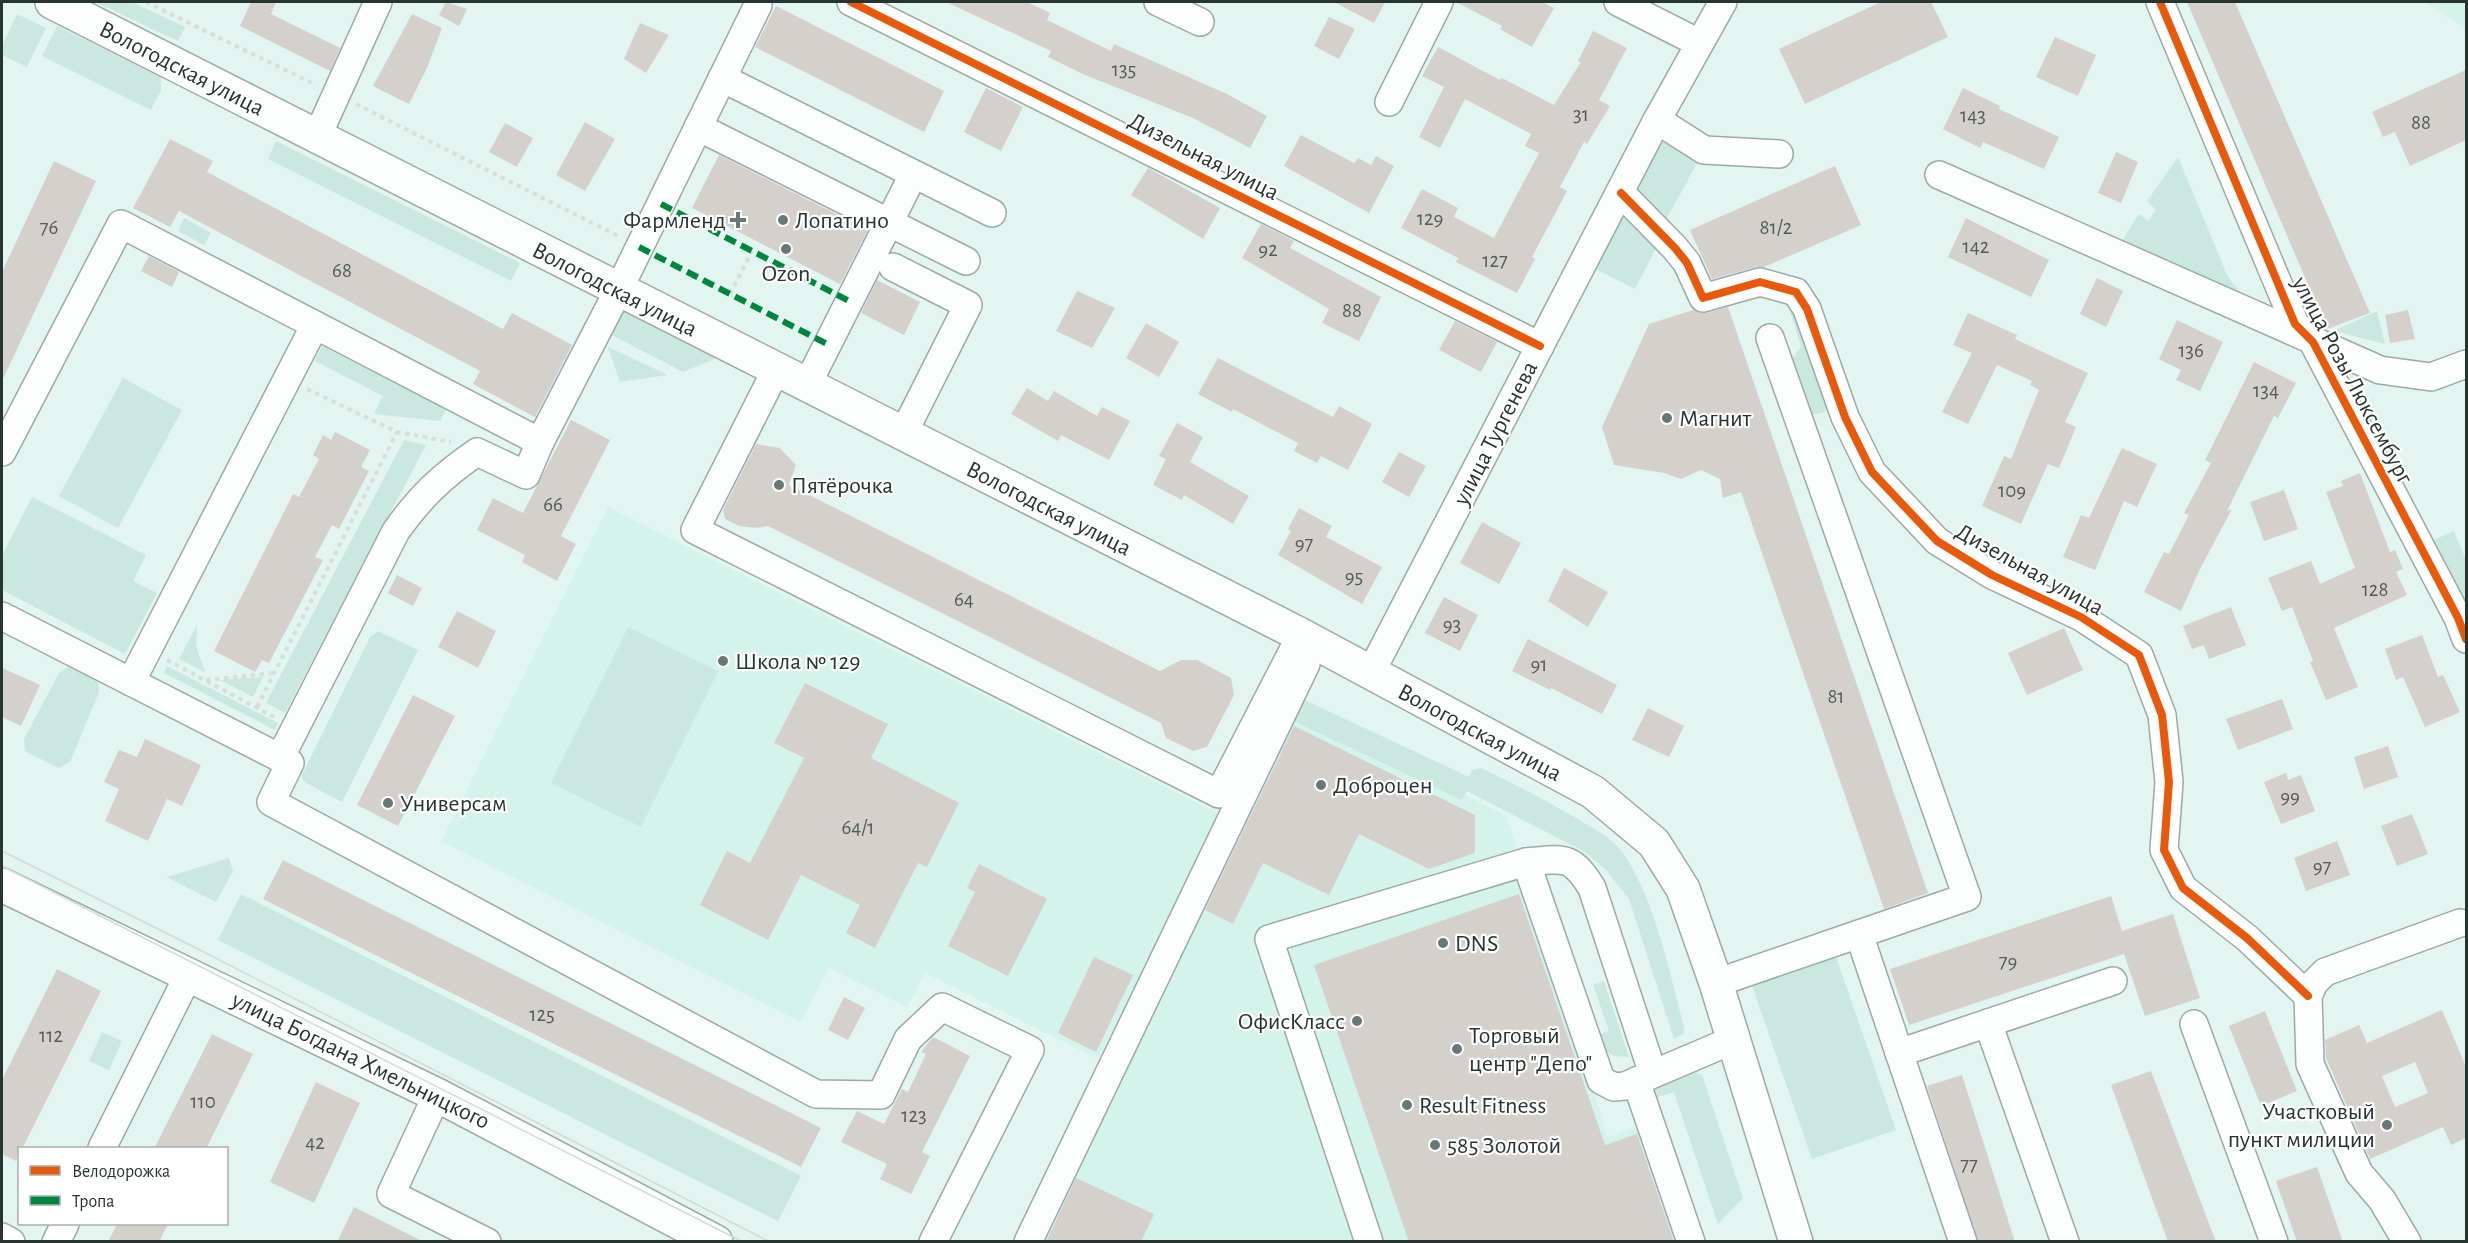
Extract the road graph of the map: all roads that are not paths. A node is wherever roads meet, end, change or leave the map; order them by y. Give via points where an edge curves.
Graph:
1 (52, 2) edge
2 (378, 2) edge
3 (852, 2) edge
4 (1158, 2) edge
5 (1439, 2) edge
6 (1618, 2) edge
7 (1723, 2) edge
8 (2160, 2) edge
9 (758, 5) dead end
10 (1200, 22) dead end
11 (1699, 43) junction
12 (722, 78) junction
13 (1389, 102) dead end
14 (1657, 120) junction
15 (698, 127) junction
16 (317, 137) junction
17 (1779, 154) dead end
18 (913, 175) junction
19 (1939, 175) dead end
20 (1621, 193) junction
21 (992, 213) dead end
22 (888, 224) junction
23 (966, 261) dead end
24 (893, 267) dead end
25 (618, 291) junction
26 (315, 326) junction
27 (1770, 338) dead end
28 (2313, 342) junction
29 (1540, 346) junction
30 (2466, 364) edge
31 (776, 369) junction
32 (807, 385) junction
33 (903, 434) junction
34 (540, 442) junction
35 (2, 452) edge
36 (2, 616) edge
37 (1309, 639) junction
38 (2466, 639) edge
39 (1370, 674) junction
40 (131, 682) junction
41 (280, 758) junction
42 (1526, 862) junction
43 (2, 885) edge
44 (2464, 927) edge
45 (1859, 934) junction
46 (188, 976) junction
47 (2113, 981) dead end
48 (1716, 982) junction
49 (2308, 996) junction
50 (1988, 1023) junction
51 (2194, 1024) dead end
52 (1733, 1040) junction
53 (1899, 1053) junction
54 (1644, 1078) junction
55 (437, 1095) junction
56 (103, 1147) edge
57 (64, 1225) edge
58 (2, 1237) edge
59 (11, 1242) edge
60 (56, 1242) edge
61 (487, 1242) edge
62 (716, 1242) edge
63 (933, 1242) edge
64 (1028, 1242) edge
65 (1369, 1242) edge
66 (1691, 1242) edge
67 (1796, 1242) edge
68 (1963, 1242) edge
69 (2065, 1242) edge
70 (2274, 1242) edge
71 (2407, 1242) edge

1 - 16 main road, Вологодская улица
2 - 16 street
3 - 29 street, Дизельная улица
4 - 10 street
5 - 13 street
6 - 11 street
7 - 11 street, улица Тургенева
8 - 28 street, улица Розы Люксембург via 2295,324
9 - 12 street
11 - 14 street, улица Тургенева
12 - 15 street
12 - 18 street
14 - 17 street via 1704,150
14 - 20 street, улица Тургенева
15 - 22 street
15 - 25 street
16 - 25 main road, Вологодская улица
18 - 21 street
18 - 22 street
19 - 28 street
20 - 29 street, улица Тургенева
20 - 49 street, Дизельная улица via 1687,263 1702,298 1760,282 1796,292 1807,309 1845,417 1872,472 1937,541 1992,575 2081,617 2139,655 2162,715 2169,782 2164,850 2183,888 2247,938
22 - 23 street
22 - 32 street
24 - 33 street via 968,305
25 - 31 main road, Вологодская улица
25 - 34 street
26 - 34 street
26 - 35 street via 121,224
26 - 40 street
27 - 45 street via 1967,897
28 - 30 street via 2380,370 2408,376 2431,377
28 - 38 street, улица Розы Люксембург
29 - 39 street, улица Тургенева
31 - 32 main road, Вологодская улица
31 - 37 street via 695,530 1219,794
32 - 33 main road, Вологодская улица
33 - 37 main road, Вологодская улица
34 - 41 street via 526,475 477,452 445,474 419,499 396,531
36 - 40 street
37 - 39 main road, Вологодская улица
37 - 64 street
39 - 48 main road, Вологодская улица via 1593,792 1654,843 1683,889
40 - 41 street
41 - 63 street via 290,763 272,802 816,1094 881,1095 908,1039 942,1007 1030,1050
42 - 54 street via 1564,859 1581,870 1592,888
42 - 54 street via 1601,1080 1614,1087
42 - 65 street via 1269,939
43 - 46 main road, улица Богдана Хмельницкого
44 - 49 street via 2325,972 2314,982
45 - 48 street
45 - 53 street
46 - 55 main road, улица Богдана Хмельницкого
46 - 56 street
47 - 50 street
48 - 52 main road, Вологодская улица
49 - 71 street via 2310,1064 2359,1173 2382,1200
50 - 53 street
50 - 69 street
51 - 70 street
52 - 54 street
52 - 67 main road, Вологодская улица
53 - 68 street
54 - 66 street
55 - 61 street via 391,1194
55 - 62 main road, улица Богдана Хмельницкого
57 - 60 street
58 - 59 street

